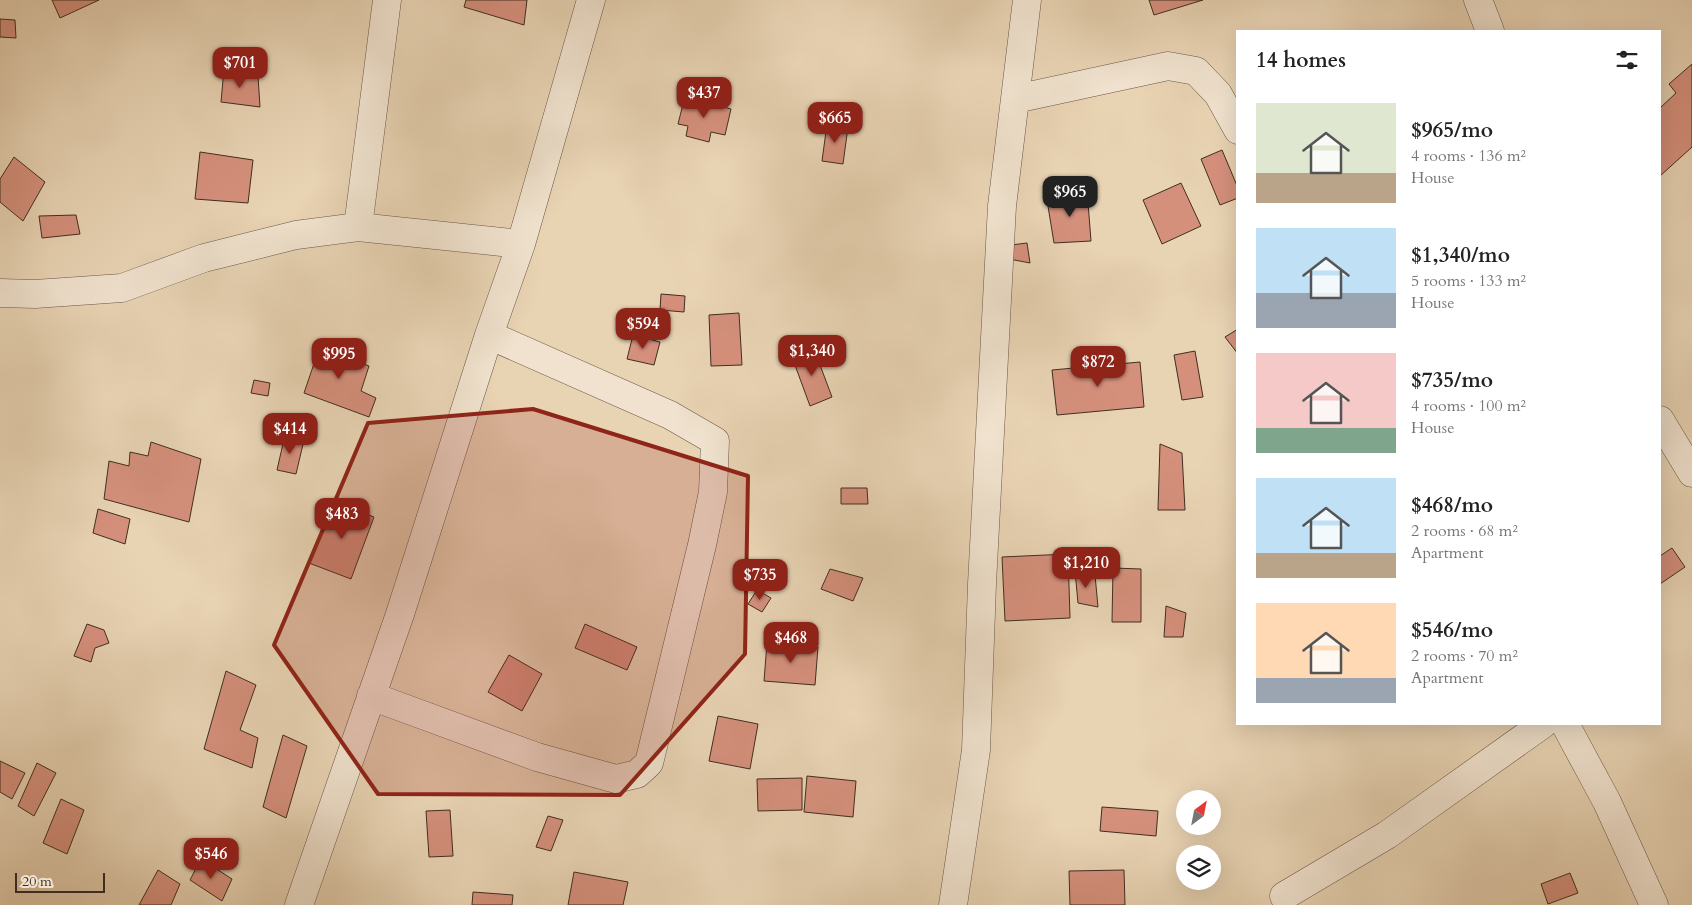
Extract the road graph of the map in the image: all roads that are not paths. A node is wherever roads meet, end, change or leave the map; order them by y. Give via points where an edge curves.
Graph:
1 (387, 0) edge
2 (591, 0) edge
3 (1027, 0) edge
4 (1478, 0) edge
5 (1490, 30) edge
6 (1016, 99) junction
7 (1236, 126) edge
8 (358, 227) junction
9 (521, 244) junction
10 (0, 293) edge
11 (489, 335) junction
12 (1661, 422) edge
13 (1692, 472) edge
14 (371, 696) junction
15 (1542, 725) edge
16 (1567, 725) edge
17 (1284, 896) dead end
18 (299, 905) edge
19 (953, 905) edge
20 (1654, 905) edge

1 - 8 street
2 - 9 street
3 - 6 street
4 - 5 street
6 - 7 street via 1168,66 1196,71 1218,94
6 - 19 street via 1002,206 976,750
8 - 9 street
8 - 10 street via 296,235 204,258 122,288
9 - 11 street
11 - 14 street
11 - 14 street via 670,415 715,441 713,492 649,763 637,774 616,779 537,757
12 - 13 street
14 - 18 street
15 - 17 street via 1387,835
16 - 20 street via 1607,802

